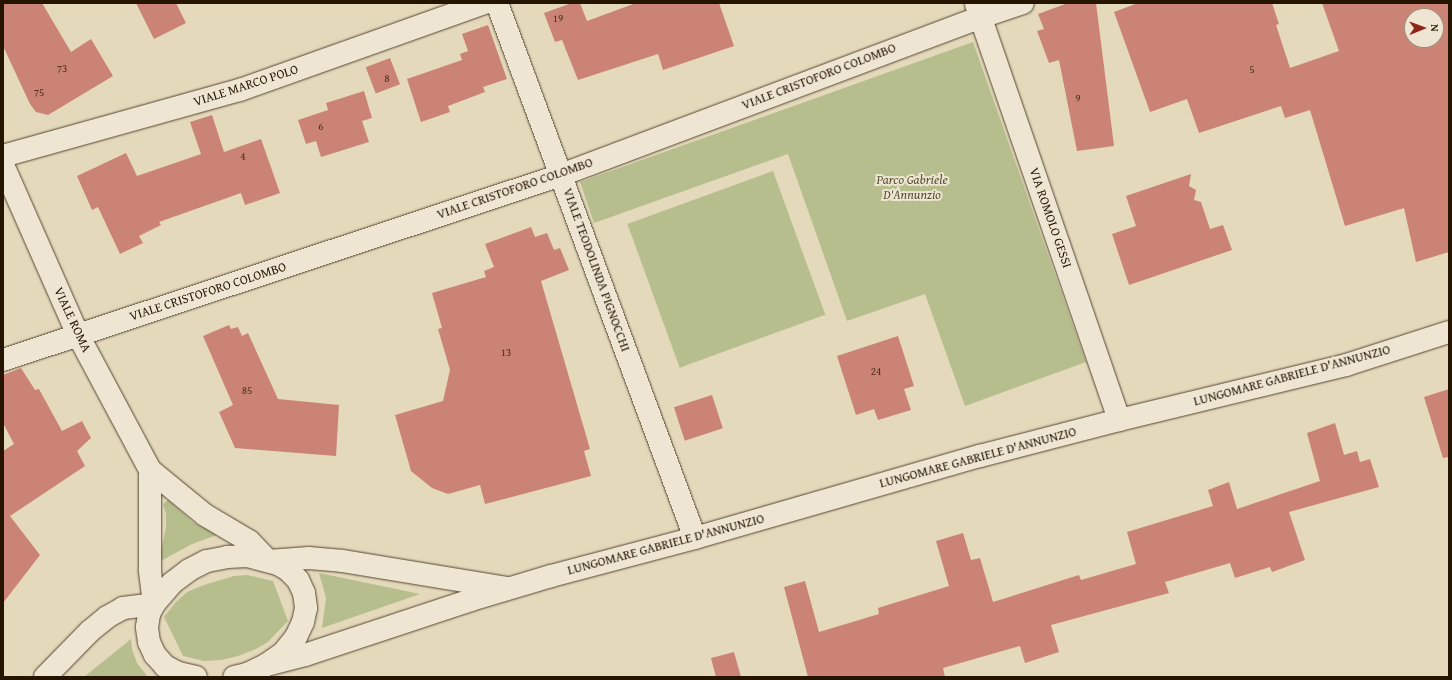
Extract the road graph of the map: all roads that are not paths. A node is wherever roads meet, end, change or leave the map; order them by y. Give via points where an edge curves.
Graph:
1 (486, 3) edge
2 (497, 3) edge
3 (1023, 3) edge
4 (978, 10) edge
5 (3, 156) edge
6 (3, 165) edge
7 (561, 175) junction
8 (1449, 332) edge
9 (78, 335) junction
10 (3, 360) edge
11 (1119, 420) junction
12 (150, 470) junction
13 (695, 538) junction
14 (268, 561) junction
15 (509, 588) junction
16 (154, 604) junction
17 (266, 666) junction
18 (45, 677) edge
19 (196, 677) edge
20 (234, 677) edge

1 - 5 street, VIALE MARCO POLO via 240,90
2 - 7 street, VIALE TEODOLINDA PIGNOCCHI
3 - 4 street, VIALE CRISTOFORO COLOMBO
4 - 7 street, VIALE CRISTOFORO COLOMBO
4 - 11 street, VIA ROMOLO GESSI
6 - 9 street, VIALE ROMA
7 - 9 street, VIALE CRISTOFORO COLOMBO
7 - 13 street, VIALE TEODOLINDA PIGNOCCHI
8 - 11 street, LUNGOMARE GABRIELE D'ANNUNZIO via 1346,365
9 - 10 street, VIALE CRISTOFORO COLOMBO
9 - 12 street, VIALE ROMA
11 - 13 street, LUNGOMARE GABRIELE D'ANNUNZIO via 972,458
12 - 14 street, VIALE ROMA via 204,515 249,541
12 - 16 street, VIALE ROMA via 150,569
13 - 15 street, LUNGOMARE GABRIELE D'ANNUNZIO
14 - 15 street, LUNGOMARE GABRIELE D'ANNUNZIO via 309,558 342,561
14 - 16 street via 248,556 207,561 172,583
14 - 17 street via 288,570 298,580 304,593 306,608 296,637 283,653
15 - 17 street, LUNGOMARE GABRIELE D'ANNUNZIO via 305,656
16 - 18 street via 123,608 107,616
16 - 19 street via 147,627 149,642 155,655 165,666
17 - 20 street

